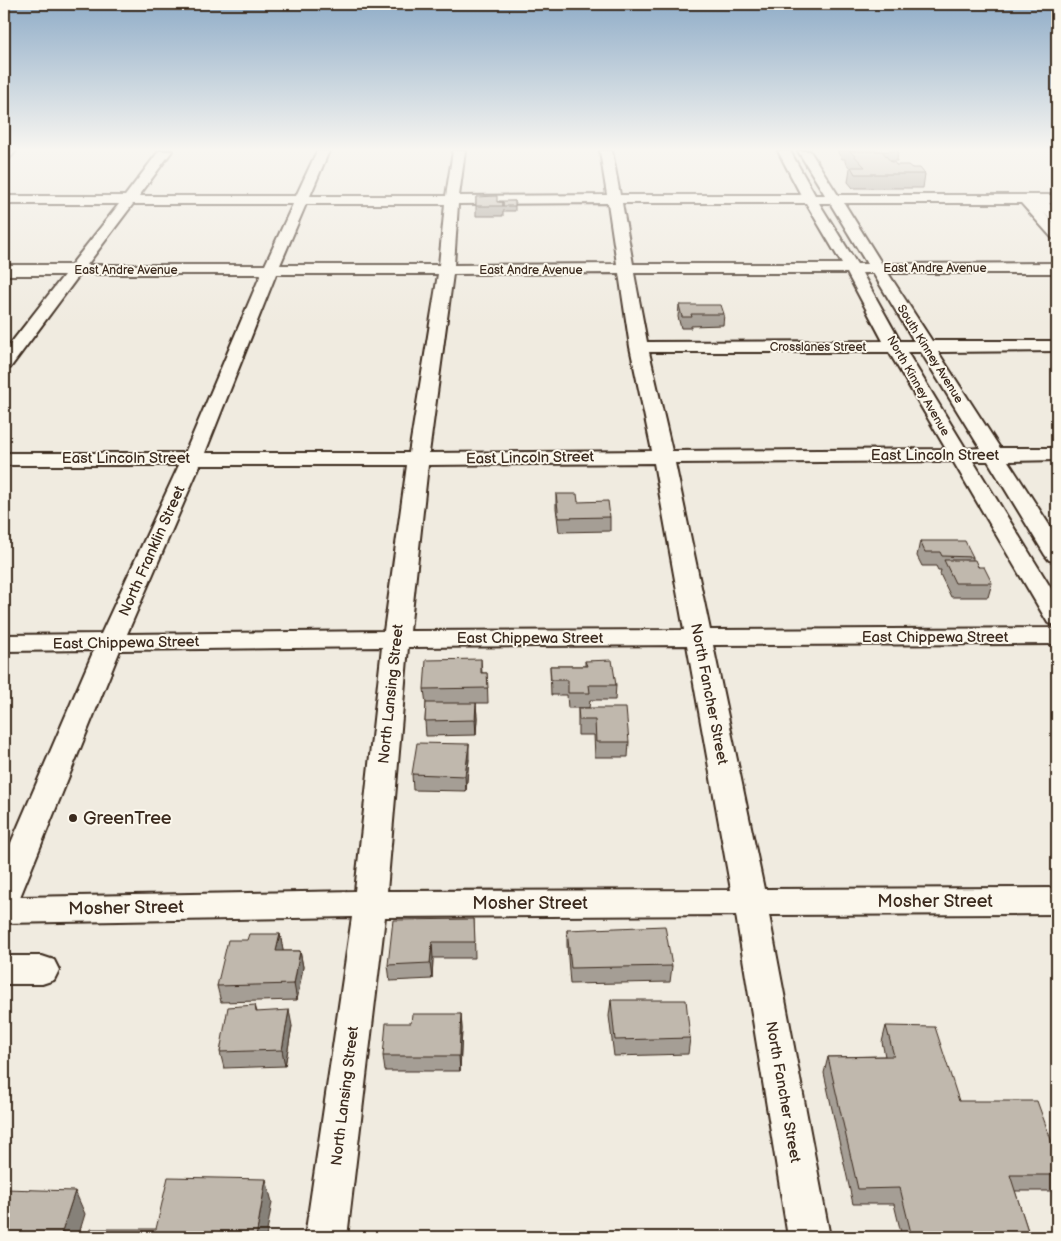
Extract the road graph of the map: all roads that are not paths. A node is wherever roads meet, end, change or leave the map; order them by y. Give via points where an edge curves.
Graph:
1 (123, 209) edge
2 (298, 209) edge
3 (451, 209) edge
4 (615, 209) edge
5 (816, 209) edge
6 (841, 209) edge
7 (1032, 209) edge
8 (1047, 209) edge
9 (1057, 218) edge
10 (1057, 235) edge
11 (852, 268) junction
12 (876, 268) junction
13 (1057, 268) edge
14 (4, 270) edge
15 (76, 270) junction
16 (270, 270) junction
17 (446, 270) junction
18 (626, 270) junction
19 (1057, 346) edge
20 (639, 347) junction
21 (895, 347) junction
22 (926, 347) junction
23 (4, 364) edge
24 (1057, 454) edge
25 (959, 455) junction
26 (994, 455) junction
27 (663, 456) junction
28 (4, 458) edge
29 (193, 458) junction
30 (418, 459) junction
31 (1057, 555) edge
32 (1057, 618) edge
33 (1057, 636) edge
34 (698, 638) junction
35 (396, 639) junction
36 (4, 643) edge
37 (110, 643) junction
38 (4, 896) edge
39 (1057, 900) edge
40 (750, 902) junction
41 (370, 904) junction
42 (4, 910) edge
43 (4, 970) edge
44 (42, 970) dead end
45 (326, 1237) edge
46 (809, 1237) edge

1 - 15 street
2 - 16 street, North Franklin Street
3 - 17 street, North Lansing Street
4 - 18 street, North Fancher Street
5 - 11 street, North Kinney Avenue
6 - 12 street, South Kinney Avenue
7 - 10 street
8 - 9 street
11 - 12 street, East Andre Avenue
11 - 18 street, East Andre Avenue
11 - 21 street, North Kinney Avenue
12 - 13 street, East Andre Avenue
12 - 22 street, South Kinney Avenue
14 - 15 street, East Andre Avenue
15 - 16 street, East Andre Avenue
15 - 23 street
16 - 17 street, East Andre Avenue
16 - 29 street, North Franklin Street
17 - 18 street, East Andre Avenue
17 - 30 street, North Lansing Street
18 - 20 street, North Fancher Street
19 - 22 street, Crosslanes Street
20 - 21 street, Crosslanes Street
20 - 27 street, North Fancher Street
21 - 22 street, Crosslanes Street
21 - 25 street, North Kinney Avenue
22 - 26 street, South Kinney Avenue
24 - 26 street, East Lincoln Street
25 - 26 street, East Lincoln Street
25 - 27 street, East Lincoln Street
25 - 32 street, North Kinney Avenue
26 - 31 street, South Kinney Avenue
27 - 30 street, East Lincoln Street
27 - 34 street, North Fancher Street
28 - 29 street, East Lincoln Street
29 - 30 street, East Lincoln Street
29 - 37 street, North Franklin Street
30 - 35 street, North Lansing Street
33 - 34 street, East Chippewa Street
34 - 35 street, East Chippewa Street
34 - 40 street, North Fancher Street
35 - 37 street, East Chippewa Street
35 - 41 street, North Lansing Street
36 - 37 street, East Chippewa Street
37 - 38 street, North Franklin Street
39 - 40 street, Mosher Street
40 - 41 street, Mosher Street
40 - 46 street, North Fancher Street
41 - 42 street, Mosher Street
41 - 45 street, North Lansing Street
43 - 44 street

